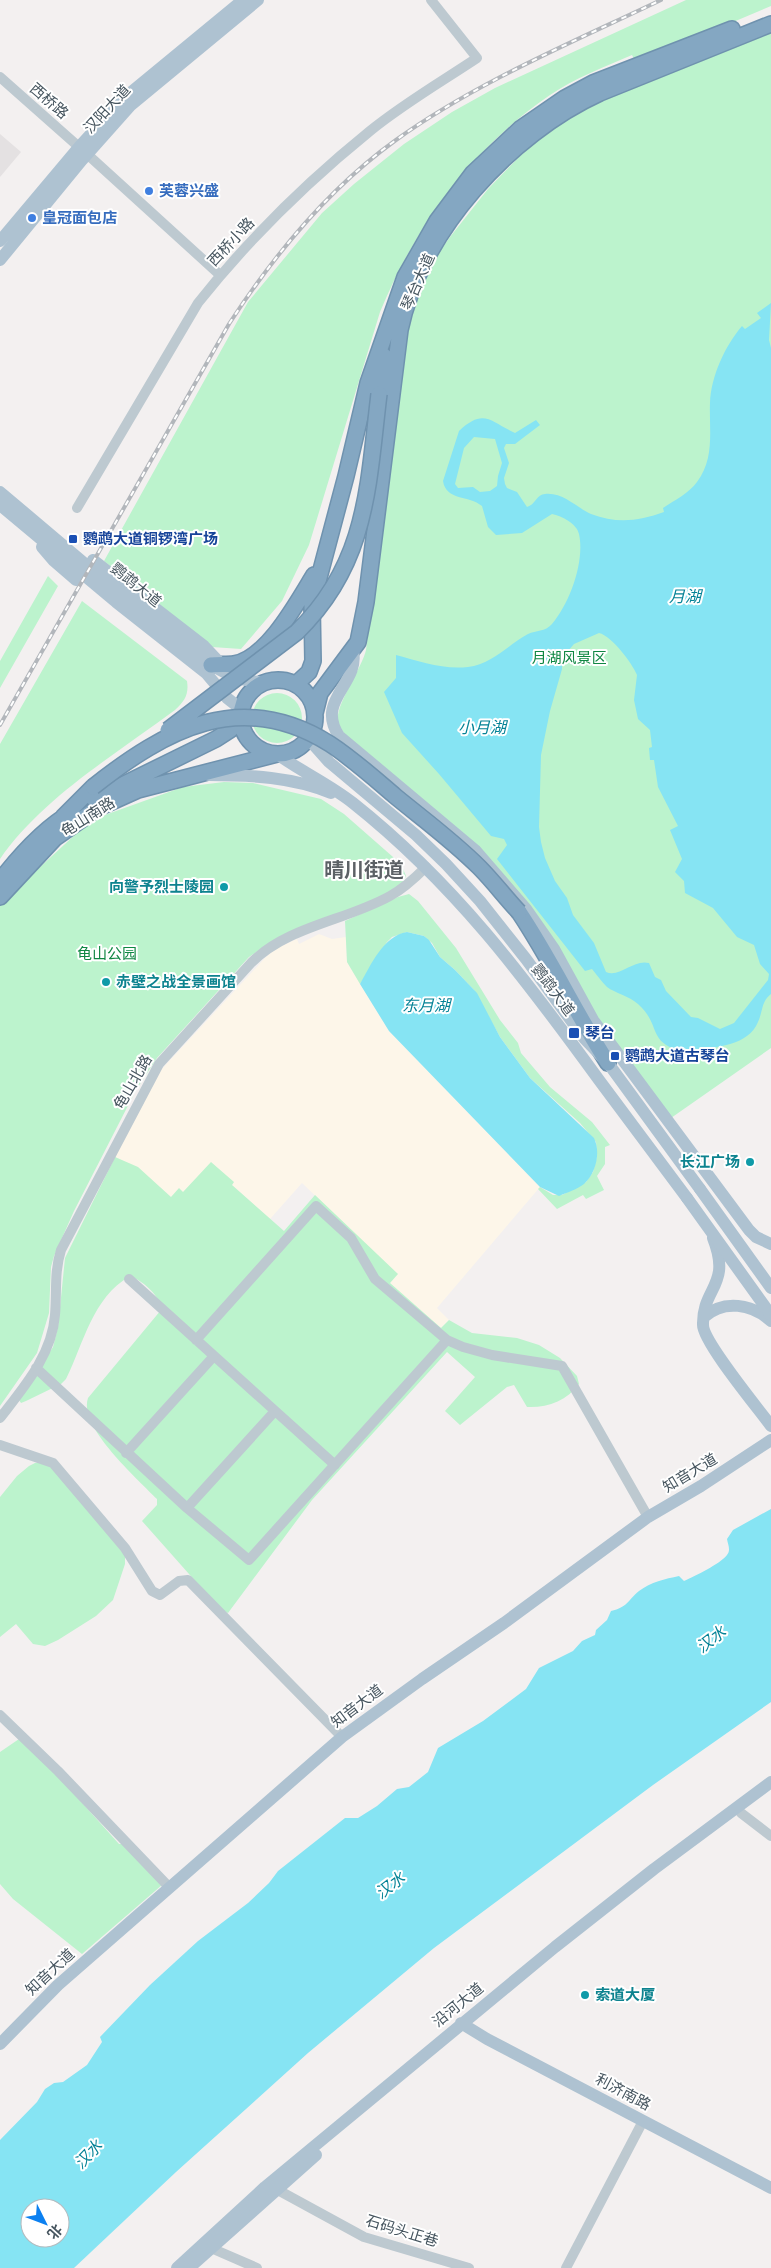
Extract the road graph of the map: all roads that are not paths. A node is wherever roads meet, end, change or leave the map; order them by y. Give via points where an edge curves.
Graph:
1 (431, 0) edge
2 (251, 1) edge
3 (771, 14) edge
4 (771, 24) edge
5 (0, 77) edge
6 (83, 150) junction
7 (0, 240) edge
8 (0, 260) edge
9 (220, 275) junction
10 (388, 322) junction
11 (0, 492) edge
12 (0, 505) edge
13 (77, 508) dead end
14 (24, 518) junction
15 (323, 561) junction
16 (353, 651) junction
17 (213, 667) junction
18 (263, 683) junction
19 (296, 684) junction
20 (314, 713) junction
21 (241, 714) junction
22 (312, 731) junction
23 (277, 754) junction
24 (119, 767) junction
25 (200, 775) junction
26 (354, 804) junction
27 (60, 820) junction
28 (426, 867) junction
29 (0, 881) edge
30 (0, 897) edge
31 (608, 1064) junction
32 (711, 1233) junction
33 (731, 1233) junction
34 (771, 1244) edge
35 (129, 1279) dead end
36 (771, 1288) edge
37 (771, 1315) edge
38 (704, 1317) junction
39 (771, 1321) edge
40 (196, 1340) junction
41 (447, 1340) junction
42 (214, 1356) junction
43 (36, 1368) junction
44 (275, 1411) junction
45 (0, 1418) edge
46 (771, 1426) edge
47 (771, 1440) edge
48 (0, 1445) edge
49 (126, 1453) junction
50 (335, 1465) junction
51 (187, 1508) junction
52 (648, 1517) junction
53 (0, 1715) edge
54 (342, 1737) junction
55 (771, 1782) edge
56 (771, 1790) edge
57 (741, 1813) junction
58 (771, 1836) edge
59 (170, 1887) junction
60 (465, 2026) junction
61 (0, 2044) edge
62 (643, 2121) junction
63 (771, 2188) edge
64 (276, 2190) junction
65 (211, 2248) junction
66 (176, 2268) edge
67 (189, 2268) edge
68 (257, 2268) edge
69 (469, 2268) edge
70 (566, 2268) edge

1 - 9 street, 西桥小路 via 477,58 371,130 298,194
2 - 6 main road, 汉阳大道 via 129,94
3 - 10 highway, 琴台大道 via 593,83 520,129 473,173 448,205 413,261
4 - 16 highway, 琴台大道 via 600,94 558,116 516,147 496,167 445,229 415,283 401,322 366,602 358,642
5 - 6 street, 西桥路
6 - 7 main road, 汉阳大道
6 - 8 main road, 汉阳大道
6 - 9 street, 西桥路
9 - 13 street, 西桥小路 via 198,303
10 - 15 highway, 琴台大道 via 368,383
10 - 24 highway, bridge via 362,521 355,544 332,591 297,632
11 - 14 main road, 鹦鹉大道
12 - 14 main road, 鹦鹉大道
14 - 17 main road, 鹦鹉大道 via 116,602
14 - 17 main road via 68,541 204,646
15 - 17 highway via 272,638 246,659
15 - 19 highway, 琴台大道 via 312,604 313,661 309,672
16 - 20 highway, 琴台大道 via 320,693
16 - 34 main road via 356,661 333,706 333,725 339,736 475,850 526,909 554,949 593,1020 749,1230
17 - 18 main road, 鹦鹉大道 via 235,678
17 - 21 main road, 鹦鹉大道 via 227,698
18 - 19 highway via 280,680
18 - 21 highway via 249,693
19 - 20 highway via 312,702
20 - 22 highway
21 - 23 highway via 248,739 261,750
21 - 27 highway via 230,730 216,739 116,787
22 - 23 highway via 298,748
22 - 31 main road, 鹦鹉大道 via 313,744 340,773 416,835 466,884 584,1038
23 - 25 highway, 龟山南路
23 - 26 main road
24 - 27 highway, bridge
24 - 31 highway, bridge via 180,730 222,718 262,719 302,730 330,744 465,854 519,912
25 - 26 main road via 237,775 299,782
25 - 30 highway, 龟山南路 via 138,790 85,815 45,846
26 - 28 main road, 鹦鹉大道
27 - 29 highway, 龟山南路 via 30,846
28 - 32 main road, 鹦鹉大道, bridge via 471,913 521,973
28 - 43 street, 龟山北路 via 391,896 267,948 159,1064 61,1250 56,1272 53,1326
31 - 33 main road, 鹦鹉大道, bridge
32 - 37 main road, 鹦鹉大道, bridge
32 - 38 main road via 721,1268
33 - 34 main road
33 - 36 main road, 鹦鹉大道, bridge
35 - 40 street
38 - 39 main road via 718,1308 732,1305 756,1310
38 - 46 main road via 704,1333 708,1341
40 - 41 street via 316,1206 351,1238 375,1279
40 - 42 street
41 - 50 street
41 - 52 street via 463,1348 492,1355 562,1366
42 - 44 street
42 - 49 street
43 - 45 street, 龟山北路
43 - 49 street
44 - 50 street
44 - 51 street
47 - 52 main road, 知音大道
48 - 54 street via 53,1464 124,1548 152,1591 160,1596 179,1581 188,1580
49 - 51 street
50 - 51 street via 250,1560
52 - 54 main road, 知音大道
53 - 59 street via 58,1770
54 - 59 main road, 知音大道
55 - 60 main road, 沿河大道 via 639,1880
56 - 57 main road, 沿河大道
57 - 58 street
57 - 60 main road, 沿河大道
59 - 61 main road, 知音大道 via 58,1985
60 - 62 main road, 利济南路
60 - 64 main road, 沿河大道
60 - 66 main road, 沿河大道 via 265,2187
62 - 63 main road, 利济南路
62 - 70 street
64 - 65 main road, 沿河大道
64 - 69 street, 石码头正巷 via 364,2237
65 - 67 main road, 沿河大道
65 - 68 street

